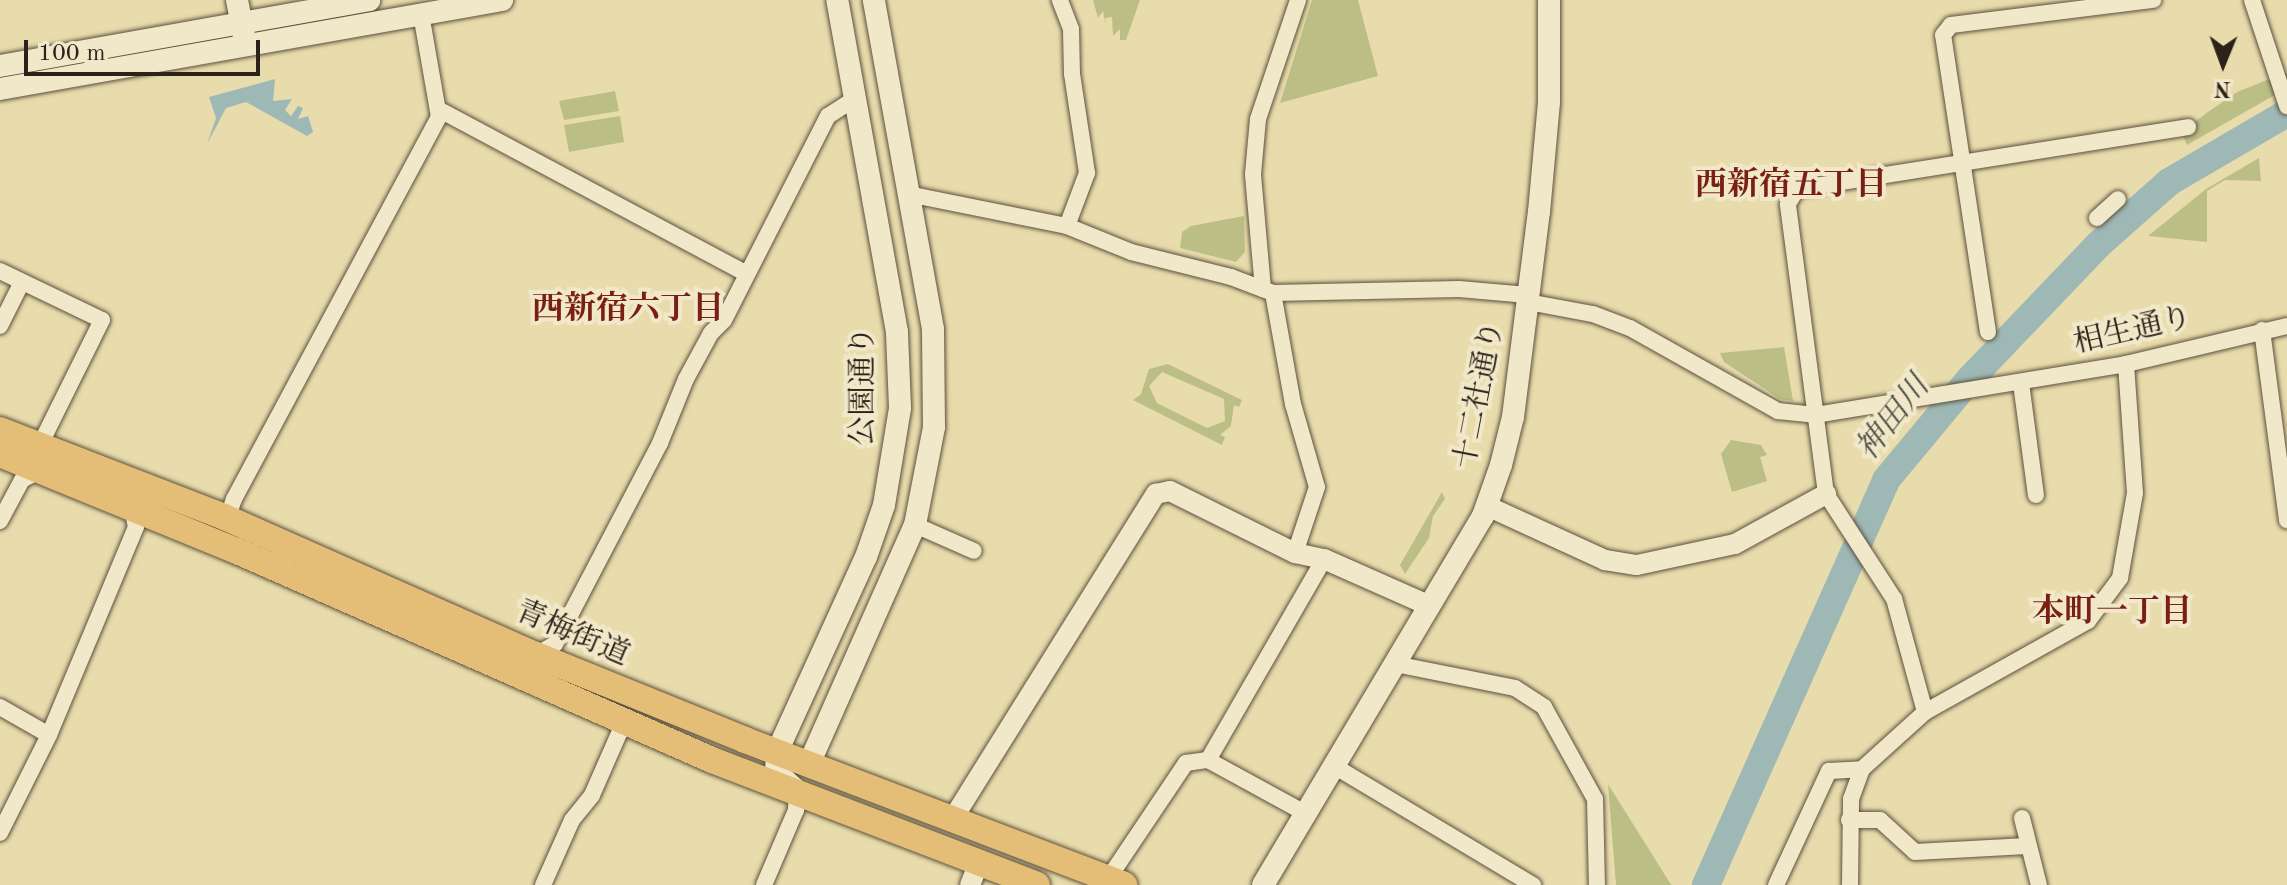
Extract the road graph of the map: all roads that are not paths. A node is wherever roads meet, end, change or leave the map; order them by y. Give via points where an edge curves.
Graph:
1 (237, 0) edge
2 (369, 0) edge
3 (502, 0) edge
4 (837, 0) edge
5 (874, 0) edge
6 (1060, 0) edge
7 (1298, 0) edge
8 (1549, 0) edge
9 (2153, 0) edge
10 (2252, 0) edge
11 (263, 9) edge
12 (421, 14) junction
13 (241, 23) junction
14 (269, 41) junction
15 (245, 45) junction
16 (0, 66) edge
17 (0, 89) edge
18 (854, 99) junction
19 (2285, 100) edge
20 (438, 109) junction
21 (2188, 127) dead end
22 (1962, 163) junction
23 (908, 194) junction
24 (2118, 199) dead end
25 (2097, 218) dead end
26 (1067, 226) junction
27 (0, 271) edge
28 (747, 274) junction
29 (22, 282) junction
30 (1268, 291) junction
31 (1528, 299) junction
32 (0, 326) edge
33 (2287, 326) edge
34 (2262, 330) junction
35 (1988, 332) dead end
36 (2130, 362) junction
37 (2021, 383) junction
38 (1815, 415) junction
39 (0, 430) edge
40 (0, 454) edge
41 (41, 458) junction
42 (1826, 494) junction
43 (2036, 495) dead end
44 (1487, 506) junction
45 (132, 508) junction
46 (224, 517) junction
47 (2287, 520) edge
48 (0, 521) edge
49 (915, 525) junction
50 (974, 551) dead end
51 (1295, 553) junction
52 (1324, 559) junction
53 (233, 560) junction
54 (1430, 606) junction
55 (536, 655) junction
56 (1395, 664) junction
57 (0, 707) edge
58 (1925, 712) junction
59 (624, 722) junction
60 (49, 735) junction
61 (777, 752) junction
62 (1208, 760) junction
63 (809, 764) junction
64 (1334, 766) junction
65 (1862, 769) junction
66 (797, 791) junction
67 (1305, 813) junction
68 (2022, 818) dead end
69 (952, 820) junction
70 (1849, 820) junction
71 (0, 833) edge
72 (2027, 846) junction
73 (975, 874) edge
74 (1116, 882) edge
75 (543, 885) edge
76 (764, 885) edge
77 (1037, 885) edge
78 (1263, 885) edge
79 (1533, 885) edge
80 (1597, 885) edge
81 (1776, 885) edge
82 (1850, 885) edge
83 (2039, 885) edge

1 - 13 main road
2 - 11 main road
3 - 12 main road
4 - 18 main road, 公園通り
5 - 23 main road
6 - 26 street via 1071,29 1087,173
7 - 30 street via 1258,119 1253,174
8 - 31 main road, 十二社通り via 1549,102
9 - 22 street via 1951,25 1943,35
10 - 19 street
11 - 13 main road
11 - 14 main road
12 - 14 main road
12 - 20 street
13 - 15 main road
13 - 16 main road
14 - 15 main road
15 - 17 main road
18 - 28 street via 828,116
18 - 61 main road, 公園通り via 897,332 900,408 894,460 866,557
20 - 28 street
20 - 46 street via 439,117
21 - 22 street
22 - 35 street
22 - 38 street via 1797,189 1788,204
23 - 26 street
23 - 49 main road via 935,369 934,427
24 - 25 street
26 - 30 street via 1131,252
27 - 29 street
28 - 55 street via 686,379 660,443 555,644
29 - 32 street
29 - 41 street via 102,320
30 - 31 street via 1459,289
30 - 51 street via 1317,487
31 - 38 street via 1630,328 1778,411
31 - 44 main road, 十二社通り via 1513,417
33 - 34 street, 相生通り
34 - 36 street, 相生通り
34 - 47 street
36 - 37 street, 相生通り
36 - 58 street via 2135,493 2120,578 2097,612 2057,642
37 - 38 street, 相生通り
37 - 43 street
38 - 42 street
39 - 41 main road, 青梅街道
40 - 41 main road, 青梅街道
41 - 45 main road, 青梅街道
41 - 46 main road, 青梅街道
41 - 48 street
42 - 44 street via 1735,544 1637,565 1605,560
42 - 58 street via 1894,599
44 - 54 main road, 十二社通り
45 - 53 main road, 青梅街道
45 - 60 street via 136,527
46 - 53 street
46 - 55 main road, 青梅街道
49 - 50 street
49 - 63 main road
51 - 52 street
51 - 69 street via 1170,491 1156,494
52 - 54 street
52 - 62 street
53 - 59 main road, 青梅街道
54 - 56 main road, 十二社通り
55 - 61 main road, 青梅街道
56 - 64 main road, 十二社通り
56 - 80 street via 1515,688 1544,707 1595,799
57 - 60 street
58 - 65 street
59 - 66 main road, 青梅街道
59 - 75 street
60 - 71 street
61 - 63 main road, 青梅街道
61 - 66 main road via 776,772
62 - 67 street
62 - 74 street via 1186,763
63 - 66 main road
63 - 69 main road, 青梅街道
64 - 67 main road, 十二社通り
64 - 79 street
65 - 70 street
65 - 81 street via 1829,771
66 - 73 main road, 青梅街道
66 - 76 street via 796,810
67 - 78 main road, 十二社通り
68 - 72 street
69 - 74 main road, 青梅街道
70 - 72 street via 1880,820 1915,852
70 - 82 street
72 - 83 street
73 - 77 main road, 青梅街道

